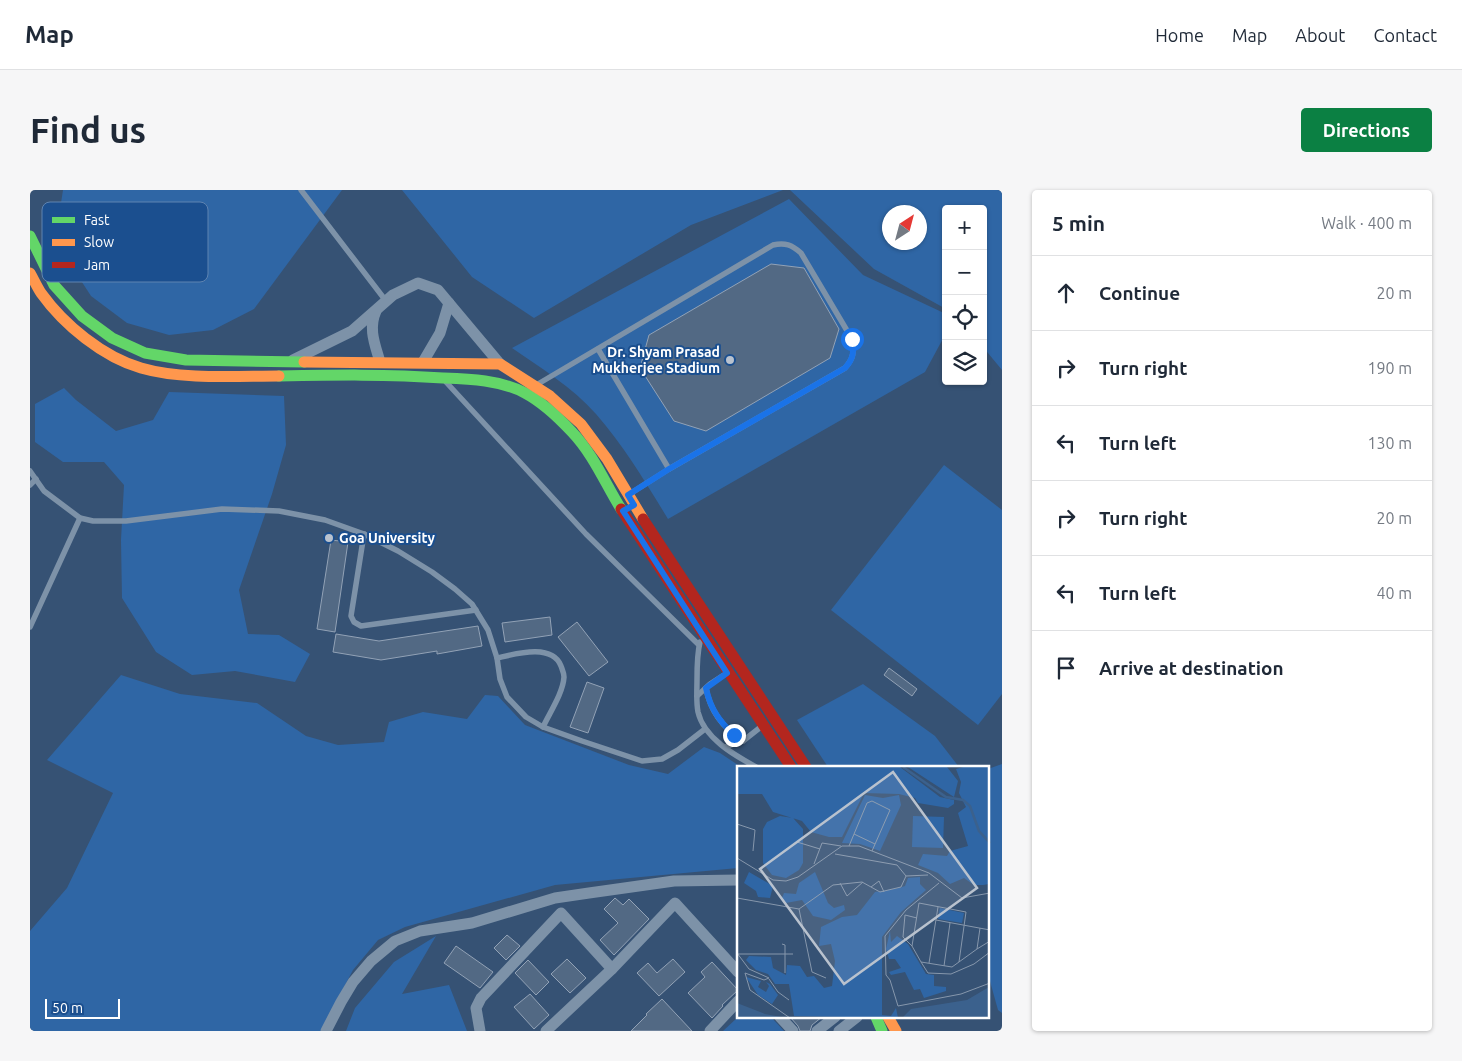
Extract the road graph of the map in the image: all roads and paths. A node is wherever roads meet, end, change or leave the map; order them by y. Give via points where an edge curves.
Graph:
1 (301, 190) edge
2 (30, 236) edge
3 (42, 263) edge
4 (30, 273) edge
5 (52, 282) edge
6 (386, 301) junction
7 (449, 303) junction
8 (377, 310) junction
9 (598, 350) junction
10 (294, 362) junction
11 (380, 362) junction
12 (423, 362) junction
13 (500, 364) junction
14 (297, 375) junction
15 (442, 377) junction
16 (536, 385) junction
17 (669, 469) junction
18 (30, 471) edge
19 (36, 479) junction
20 (30, 485) edge
21 (631, 500) junction
22 (623, 511) junction
23 (80, 518) junction
24 (364, 534) junction
25 (476, 610) junction
26 (30, 627) edge
27 (700, 639) junction
28 (497, 658) junction
29 (727, 673) junction
30 (706, 688) junction
31 (697, 696) junction
32 (773, 719) junction
33 (543, 726) junction
34 (763, 726) junction
35 (705, 729) junction
36 (743, 741) junction
37 (725, 747) junction
38 (754, 766) edge
39 (790, 766) edge
40 (805, 766) edge
41 (737, 880) edge
42 (612, 969) junction
43 (737, 971) edge
44 (737, 1002) edge
45 (781, 1018) edge
46 (834, 1018) edge
47 (856, 1018) edge
48 (876, 1018) edge
49 (889, 1018) edge
50 (326, 1031) edge
51 (480, 1031) edge
52 (546, 1031) edge
53 (710, 1031) edge
54 (793, 1031) edge
55 (817, 1031) edge
56 (839, 1031) edge
57 (882, 1031) edge
58 (896, 1031) edge

1 - 6 lane
2 - 3 main road
4 - 14 main road via 41,294 71,327 104,352 141,368 185,375
5 - 10 main road via 82,316 112,338 145,353 186,360
6 - 7 street via 418,284 438,290
6 - 8 street
7 - 12 street via 440,333
7 - 13 street
8 - 10 street via 352,331
8 - 11 street via 371,331
9 - 16 lane
9 - 17 lane
9 - 17 lane via 773,245 783,243 801,253 852,339 853,359 845,368
10 - 11 main road
10 - 14 main road
11 - 12 main road
12 - 13 main road
13 - 16 main road
14 - 15 main road
15 - 22 main road via 498,383 525,393 542,405 572,432 597,466
15 - 27 lane via 586,534
16 - 21 main road via 581,424
17 - 21 lane
18 - 19 lane
19 - 20 lane
19 - 23 lane via 44,491
21 - 22 main road
21 - 32 main road
22 - 27 main road
23 - 24 lane via 126,522 222,509 279,511 326,520
23 - 26 lane
24 - 25 lane via 432,572
24 - 25 lane via 351,616 354,622 361,626
25 - 28 lane via 488,630
27 - 29 main road
27 - 31 lane
28 - 33 lane via 507,697 526,717
28 - 33 lane via 533,651 549,654 559,662 564,675
29 - 30 lane
29 - 34 main road
30 - 31 lane
30 - 36 lane via 715,714
31 - 35 lane via 698,713
32 - 34 street
32 - 40 main road
33 - 35 lane via 642,761 662,759
34 - 36 lane
34 - 39 main road
35 - 37 lane
36 - 37 lane
37 - 38 lane
41 - 50 street via 674,881 555,898 472,923 420,931 395,941 371,961 353,982
42 - 43 street via 675,903
42 - 51 street via 561,913 481,998 476,1008
42 - 52 street
44 - 53 street
45 - 54 street
46 - 55 street
47 - 56 street
48 - 57 main road
49 - 58 main road

